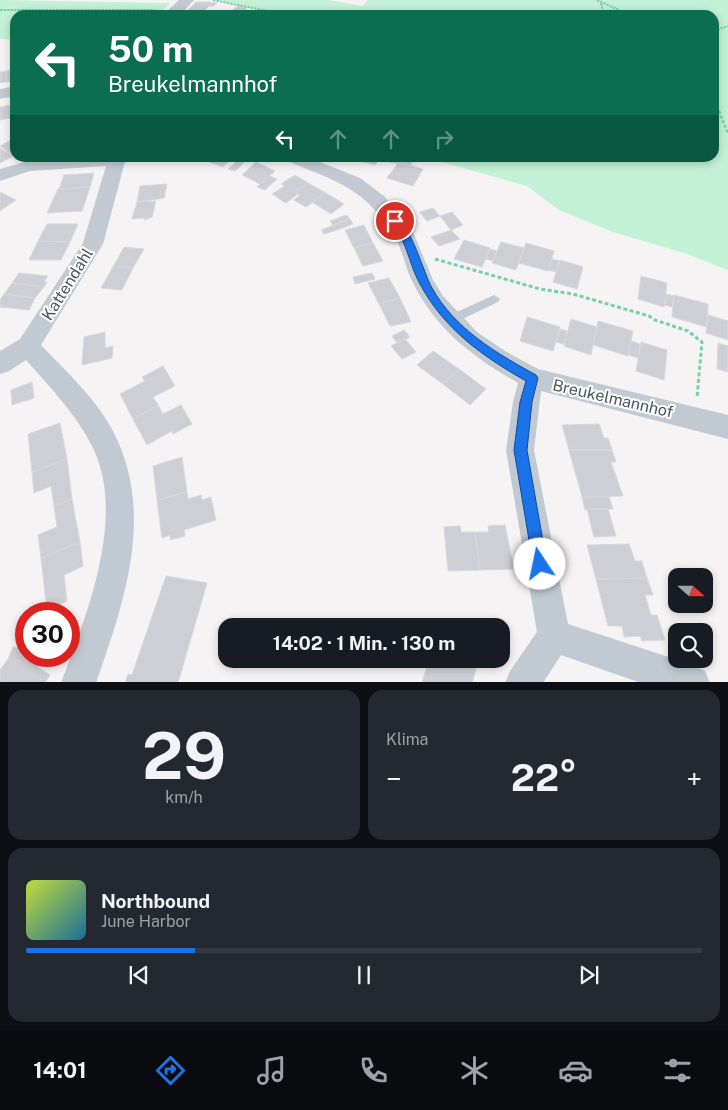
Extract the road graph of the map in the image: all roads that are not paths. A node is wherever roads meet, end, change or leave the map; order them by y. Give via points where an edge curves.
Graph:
1 (78, 162) edge
2 (115, 162) edge
3 (306, 162) edge
4 (0, 175) edge
5 (494, 299) dead end
6 (450, 320) junction
7 (28, 346) junction
8 (0, 364) edge
9 (532, 378) junction
10 (728, 427) edge
11 (554, 636) junction
12 (78, 682) edge
13 (522, 682) edge
14 (693, 682) edge

1 - 4 street via 28,166
2 - 7 street, Kattendahl via 93,244
3 - 6 street, Breukelmannhof via 353,182 377,200 403,232 423,281
5 - 6 lane
6 - 9 street, Breukelmannhof via 469,339
7 - 8 street, Kattendahl
7 - 12 street via 83,410 103,439 116,472 120,508 117,560 101,623
9 - 10 street, Breukelmannhof
9 - 11 street via 520,450
11 - 13 street
11 - 14 street

